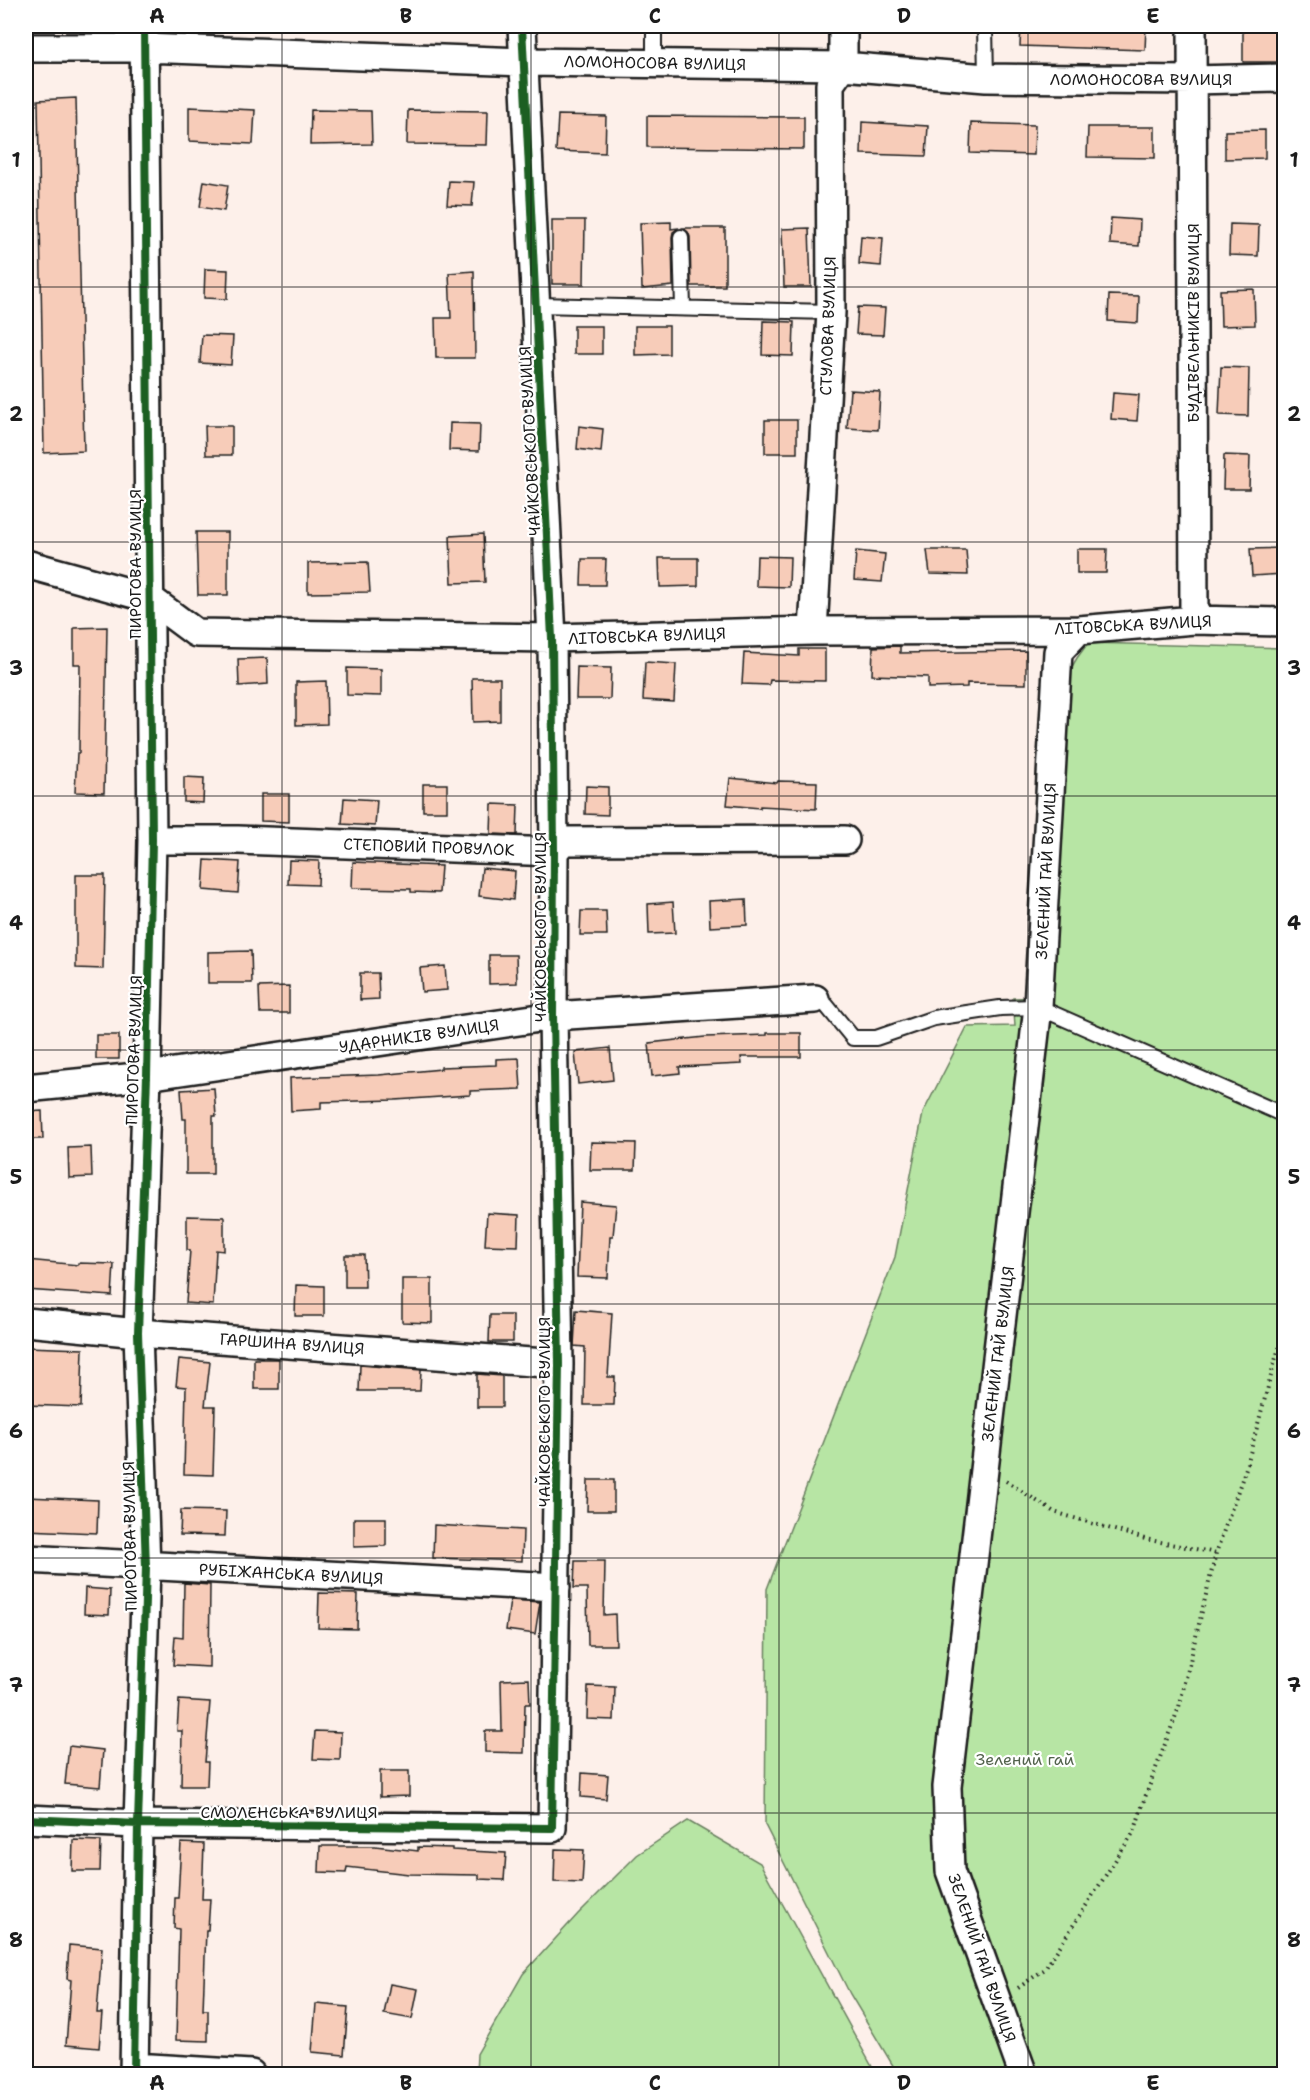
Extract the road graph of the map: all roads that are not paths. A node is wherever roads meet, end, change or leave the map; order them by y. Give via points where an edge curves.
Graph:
1 (522, 26) edge
2 (654, 26) edge
3 (843, 26) edge
4 (985, 26) edge
5 (1192, 26) edge
6 (144, 37) edge
7 (26, 48) edge
8 (523, 62) junction
9 (654, 63) junction
10 (843, 66) junction
11 (986, 78) junction
12 (1284, 78) edge
13 (1192, 80) junction
14 (681, 237) dead end
15 (537, 305) junction
16 (683, 308) junction
17 (831, 312) junction
18 (26, 564) edge
19 (149, 598) junction
20 (1194, 620) junction
21 (1284, 622) edge
22 (1079, 630) junction
23 (813, 631) junction
24 (552, 638) junction
25 (152, 840) junction
26 (845, 840) dead end
27 (554, 852) junction
28 (815, 999) joint
29 (1038, 1007) junction
30 (553, 1016) junction
31 (147, 1076) junction
32 (26, 1088) edge
33 (1284, 1115) edge
34 (26, 1322) edge
35 (138, 1332) junction
36 (559, 1364) junction
37 (26, 1559) edge
38 (146, 1567) junction
39 (556, 1587) junction
40 (26, 1819) edge
41 (138, 1824) junction
42 (552, 1828) joint
43 (134, 2071) edge
44 (251, 2074) edge
45 (1023, 2074) edge

1 - 8 street, ЧАЙКОВСЬКОГО ВУЛИЦЯ
2 - 9 lane
3 - 10 street, СТУЛОВА ВУЛИЦЯ
4 - 11 lane
5 - 13 street, БУДІВЕЛЬНИКІВ ВУЛИЦЯ
6 - 7 street, ЛОМОНОСОВА ВУЛИЦЯ
6 - 8 street, ЛОМОНОСОВА ВУЛИЦЯ
6 - 19 street, ПИРОГОВА ВУЛИЦЯ
8 - 9 street, ЛОМОНОСОВА ВУЛИЦЯ
8 - 15 street, ЧАЙКОВСЬКОГО ВУЛИЦЯ
9 - 10 street, ЛОМОНОСОВА ВУЛИЦЯ
10 - 11 street, ЛОМОНОСОВА ВУЛИЦЯ
10 - 17 street, СТУЛОВА ВУЛИЦЯ via 830,84
11 - 13 street, ЛОМОНОСОВА ВУЛИЦЯ
12 - 13 street, ЛОМОНОСОВА ВУЛИЦЯ
13 - 20 street, БУДІВЕЛЬНИКІВ ВУЛИЦЯ
14 - 16 lane
15 - 16 lane
15 - 24 street, ЧАЙКОВСЬКОГО ВУЛИЦЯ
16 - 17 lane
17 - 23 street, СТУЛОВА ВУЛИЦЯ
18 - 19 street, ЛІТОВСЬКА ВУЛИЦЯ
19 - 24 street, ЛІТОВСЬКА ВУЛИЦЯ via 196,633
19 - 25 street, ПИРОГОВА ВУЛИЦЯ
20 - 21 street, ЛІТОВСЬКА ВУЛИЦЯ
20 - 22 street, ЛІТОВСЬКА ВУЛИЦЯ
22 - 23 street, ЛІТОВСЬКА ВУЛИЦЯ
22 - 29 street, ЗЕЛЕНИЙ ГАЙ ВУЛИЦЯ via 1058,652
23 - 24 street, ЛІТОВСЬКА ВУЛИЦЯ
24 - 27 street, ЧАЙКОВСЬКОГО ВУЛИЦЯ
25 - 27 street, СТЕПОВИЙ ПРОВУЛОК
25 - 31 street, ПИРОГОВА ВУЛИЦЯ
26 - 27 street, СТЕПОВИЙ ПРОВУЛОК via 563,842
27 - 30 street, ЧАЙКОВСЬКОГО ВУЛИЦЯ
28 - 29 lane via 826,1005 853,1038 876,1038 934,1018 1000,1008
28 - 30 street, УДАРНИКІВ ВУЛИЦЯ
29 - 33 lane
29 - 45 street, ЗЕЛЕНИЙ ГАЙ ВУЛИЦЯ via 947,1787 950,1871
30 - 31 street, УДАРНИКІВ ВУЛИЦЯ
30 - 36 street, ЧАЙКОВСЬКОГО ВУЛИЦЯ
31 - 32 street, УДАРНИКІВ ВУЛИЦЯ
31 - 35 street, ПИРОГОВА ВУЛИЦЯ
34 - 35 street, ГАРШИНА ВУЛИЦЯ
35 - 36 street, ГАРШИНА ВУЛИЦЯ
35 - 38 street, ПИРОГОВА ВУЛИЦЯ
36 - 39 street, ЧАЙКОВСЬКОГО ВУЛИЦЯ
37 - 38 street, РУБІЖАНСЬКА ВУЛИЦЯ
38 - 39 street, РУБІЖАНСЬКА ВУЛИЦЯ
38 - 41 street, ПИРОГОВА ВУЛИЦЯ
39 - 42 street, ЧАЙКОВСЬКОГО ВУЛИЦЯ
40 - 41 street, СМОЛЕНСЬКА ВУЛИЦЯ
41 - 42 street, СМОЛЕНСЬКА ВУЛИЦЯ
41 - 43 street, ПИРОГОВА ВУЛИЦЯ
43 - 44 street, ПИРОГОВА ВУЛИЦЯ

